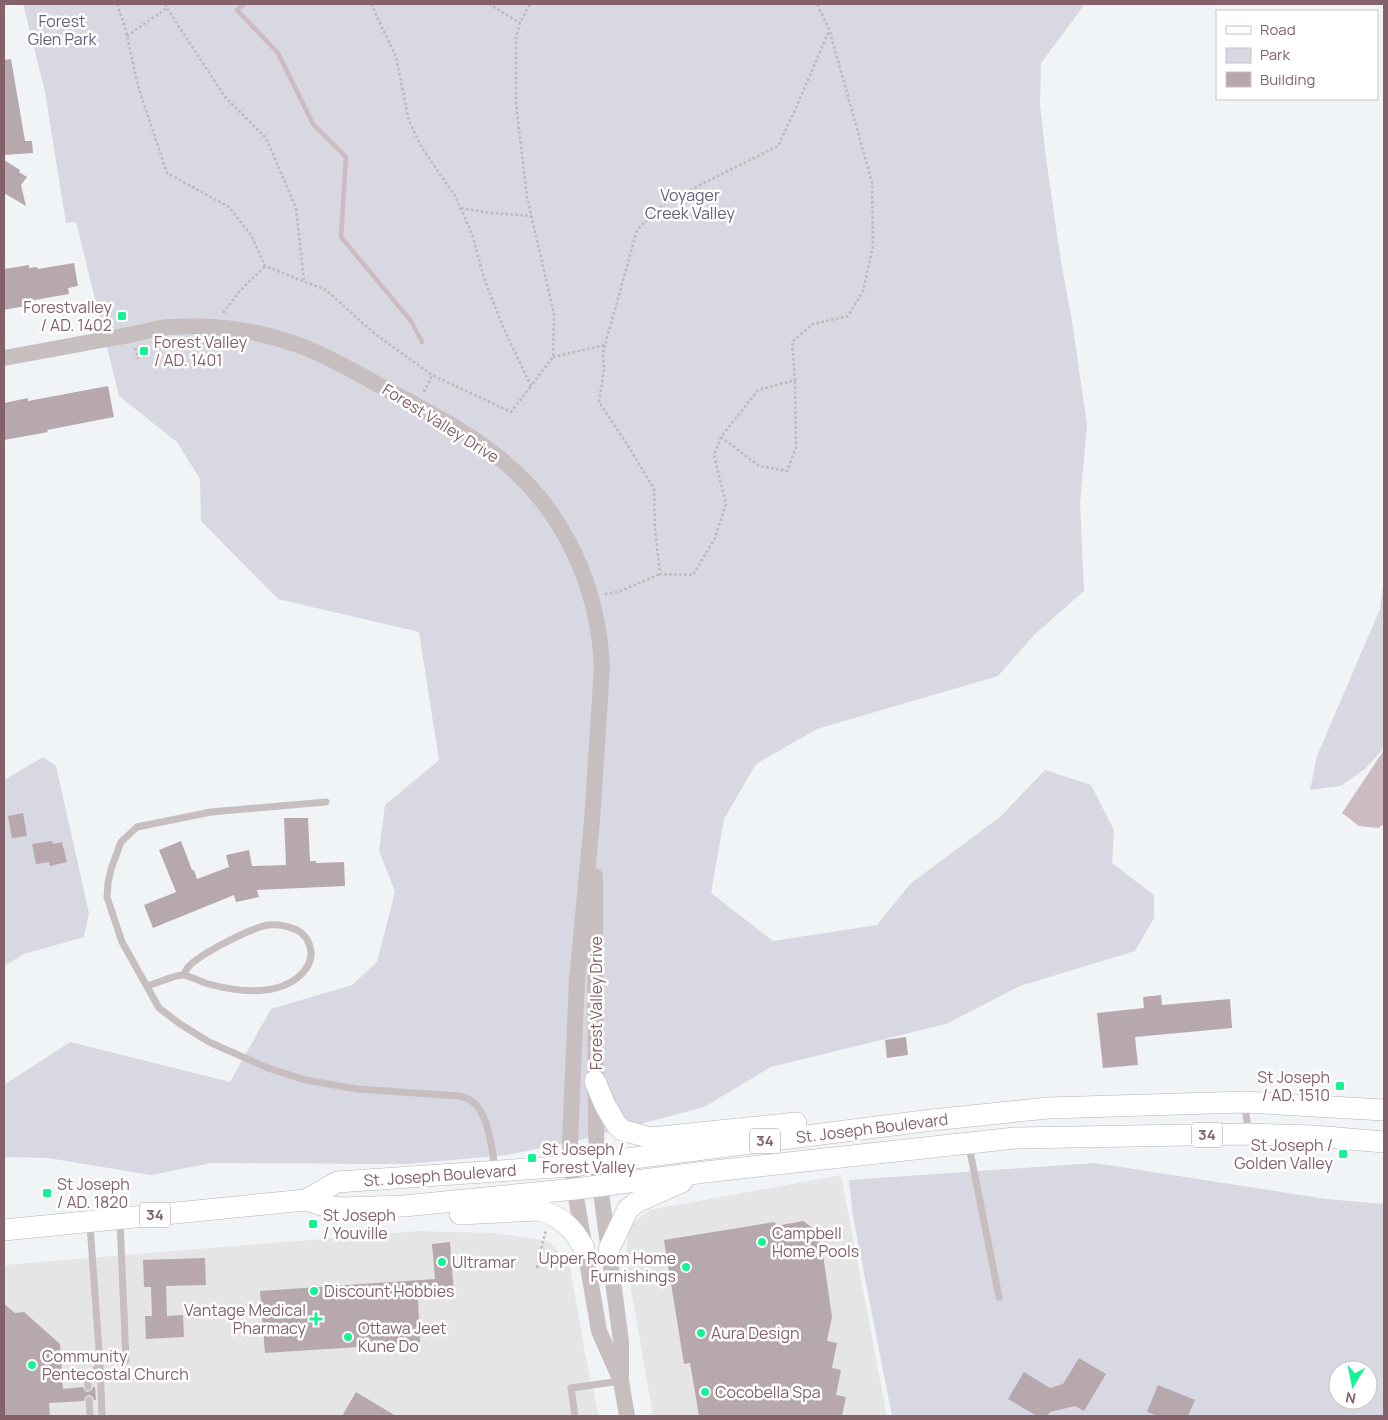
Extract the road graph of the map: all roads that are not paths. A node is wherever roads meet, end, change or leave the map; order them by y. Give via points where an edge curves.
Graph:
1 (4, 358) edge
2 (326, 802) dead end
3 (592, 821) junction
4 (183, 975) junction
5 (147, 986) junction
6 (595, 1081) junction
7 (1245, 1102) junction
8 (1048, 1108) junction
9 (1384, 1110) edge
10 (1248, 1134) junction
11 (1384, 1142) edge
12 (968, 1143) junction
13 (598, 1162) junction
14 (571, 1166) junction
15 (496, 1171) junction
16 (705, 1172) junction
17 (600, 1185) junction
18 (575, 1189) junction
19 (306, 1200) junction
20 (404, 1206) junction
21 (119, 1218) junction
22 (90, 1222) junction
23 (4, 1230) edge
24 (584, 1248) junction
25 (609, 1249) junction
26 (999, 1298) dead end
27 (126, 1360) dead end
28 (100, 1364) junction
29 (622, 1381) junction
30 (88, 1387) dead end
31 (89, 1400) dead end
32 (90, 1416) edge
33 (102, 1416) edge
34 (575, 1416) edge
35 (628, 1416) edge

1 - 3 street, Forest Valley Drive via 161,328 212,327 264,335 335,361 412,403 503,461 541,499 564,532 580,564 596,614 602,668
2 - 5 lane via 211,812 169,820 137,827 121,842 111,869 107,897 122,942
3 - 6 street, Forest Valley Drive via 596,891
3 - 14 street, Forest Valley Drive via 577,979
4 - 4 lane via 229,988 267,990 280,987 303,974 311,952 302,932 279,924 267,925 216,948 190,965
4 - 5 lane
5 - 15 lane via 159,1008 180,1024 209,1042 268,1068 305,1080 357,1089 460,1096 471,1100 478,1107 486,1126
6 - 8 main road via 605,1106 622,1130 652,1138 1012,1100
6 - 13 street, Forest Valley Drive
7 - 8 main road, St. Joseph Boulevard / 34
7 - 9 main road, St. Joseph Boulevard / 34
7 - 10 lane
8 - 13 main road, St. Joseph Boulevard / 34
10 - 11 main road, St. Joseph Boulevard / 34
10 - 12 main road, St. Joseph Boulevard / 34 via 1016,1138
12 - 16 main road, St. Joseph Boulevard / 34
12 - 26 lane
13 - 14 main road, St. Joseph Boulevard / 34
13 - 17 street, Forest Valley Drive
14 - 15 main road, St. Joseph Boulevard / 34
14 - 18 street, Forest Valley Drive
15 - 19 main road, St. Joseph Boulevard / 34 via 337,1182
16 - 17 main road, St. Joseph Boulevard / 34
16 - 25 main road via 628,1209
17 - 18 main road, St. Joseph Boulevard / 34
17 - 25 street, Forest Valley Drive
18 - 20 main road, St. Joseph Boulevard / 34
18 - 24 street, Forest Valley Drive
19 - 20 main road, St. Joseph Boulevard / 34 via 342,1208
19 - 21 main road, St. Joseph Boulevard / 34
20 - 24 main road via 434,1215 538,1210 557,1217 574,1232
21 - 22 main road, St. Joseph Boulevard / 34
21 - 27 lane
22 - 23 main road, St. Joseph Boulevard / 34
22 - 28 lane
24 - 29 street, Forest Valley Drive via 599,1331
25 - 29 street, Forest Valley Drive via 621,1341
28 - 30 lane via 88,1379
28 - 33 lane
29 - 34 lane via 571,1388
29 - 35 street
31 - 32 lane

